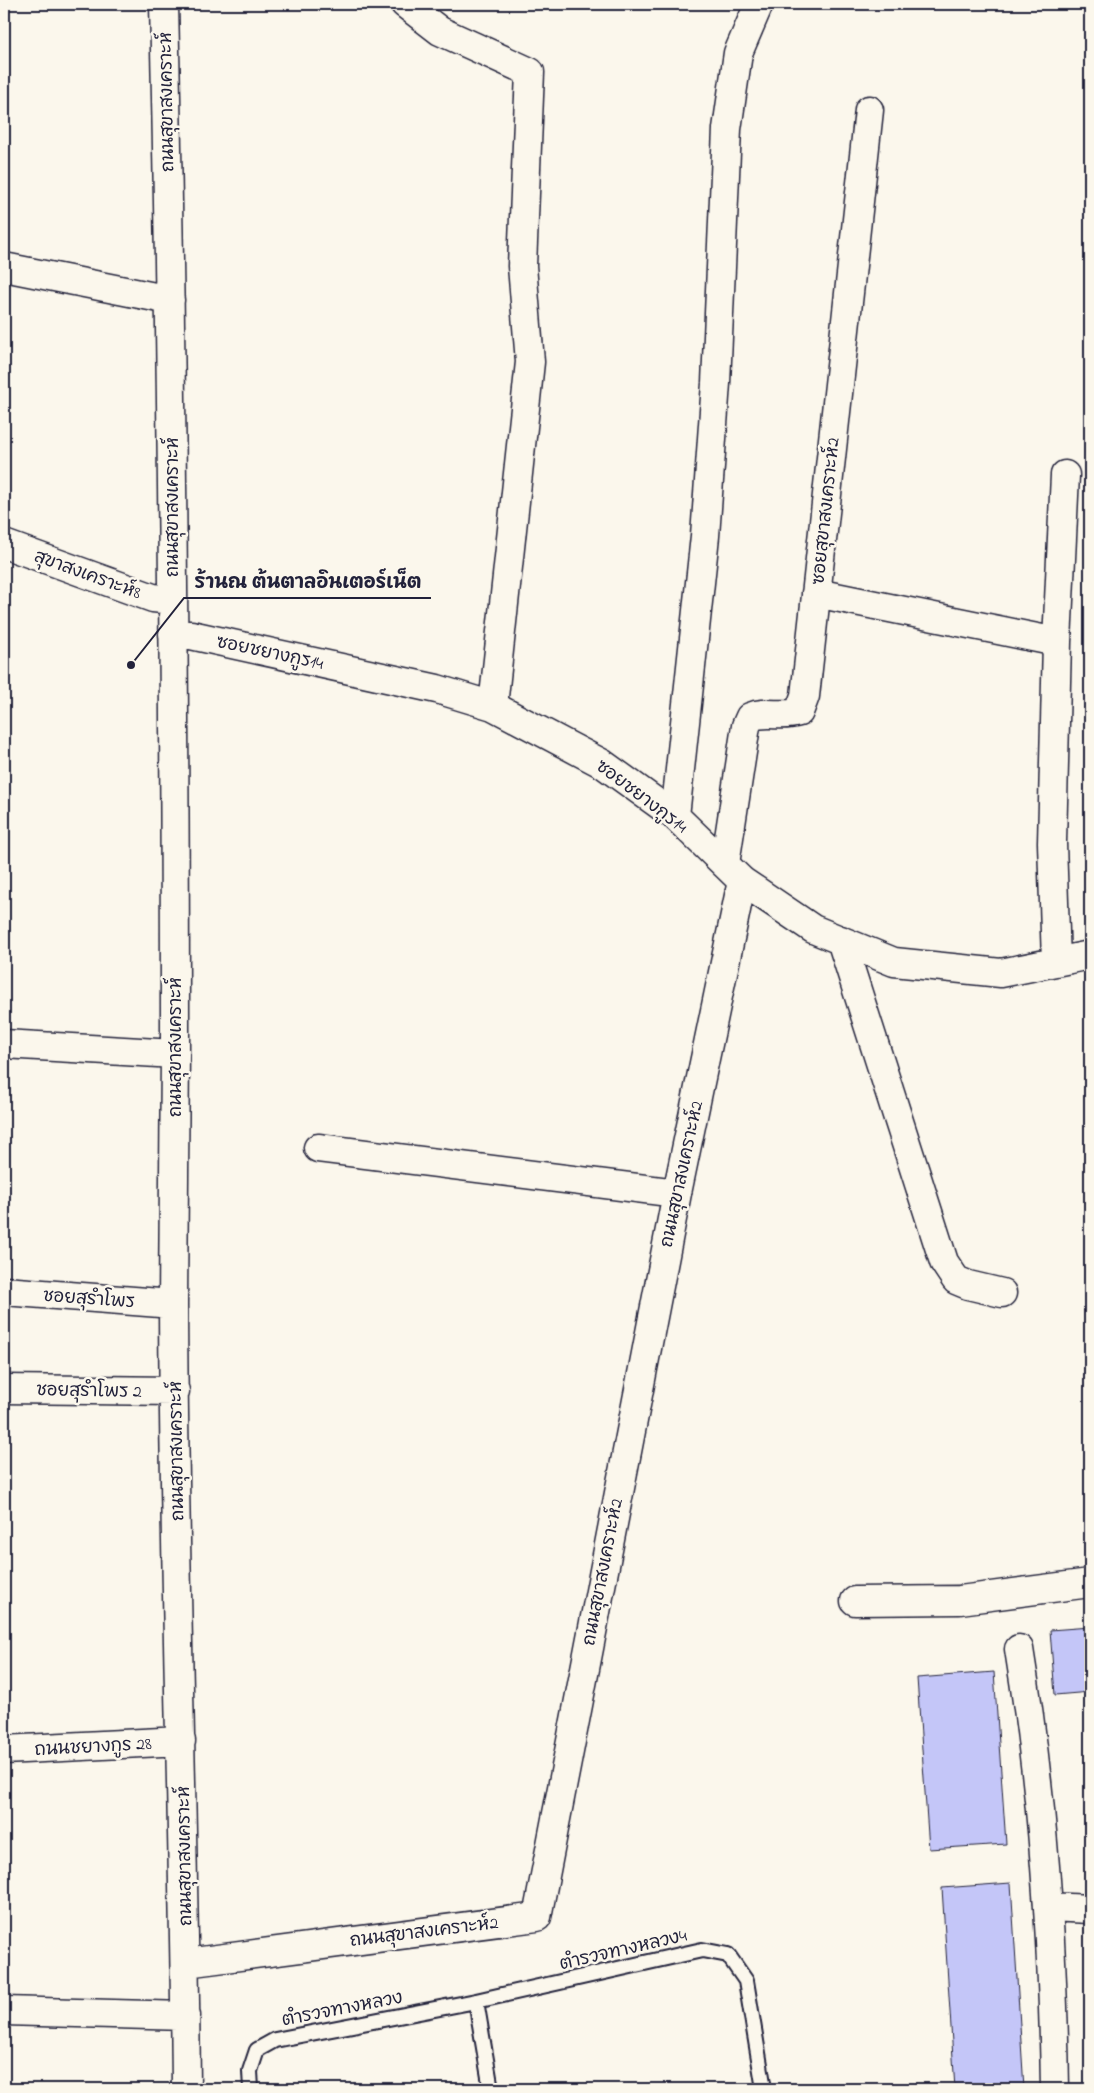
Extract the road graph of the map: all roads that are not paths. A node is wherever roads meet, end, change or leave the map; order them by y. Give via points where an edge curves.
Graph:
1 (164, 4) edge
2 (405, 4) edge
3 (758, 4) edge
4 (869, 110) dead end
5 (4, 267) edge
6 (170, 300) junction
7 (1065, 475) dead end
8 (4, 544) edge
9 (816, 593) junction
10 (173, 600) junction
11 (173, 634) junction
12 (1057, 642) junction
13 (493, 706) junction
14 (675, 816) junction
15 (733, 873) junction
16 (841, 940) junction
17 (1090, 955) edge
18 (1056, 962) junction
19 (4, 1044) edge
20 (175, 1054) junction
21 (318, 1148) dead end
22 (676, 1193) junction
23 (4, 1291) edge
24 (1002, 1293) dead end
25 (174, 1304) junction
26 (4, 1389) edge
27 (175, 1392) junction
28 (1090, 1583) edge
29 (855, 1601) dead end
30 (1019, 1649) dead end
31 (181, 1741) junction
32 (4, 1750) edge
33 (1049, 1907) junction
34 (1090, 1909) edge
35 (186, 1963) junction
36 (476, 2001) junction
37 (4, 2011) edge
38 (186, 2016) junction
39 (186, 2089) edge
40 (251, 2089) edge
41 (491, 2089) edge
42 (764, 2089) edge
43 (1055, 2089) edge

1 - 6 street, ถนนสุขาสงเคราะห์
2 - 13 street via 440,31 530,72 522,266 530,362
3 - 14 street via 738,53 727,129 716,384 706,517
4 - 9 street, ซอยสุขาสงเคราะห์2
5 - 6 street
6 - 10 street, ถนนสุขาสงเคราะห์
7 - 12 street
8 - 10 street, สุขาสงเคราะห์8 via 153,598
9 - 12 street
9 - 15 street, ซอยสุขาสงเคราะห์2 via 805,696 799,712 787,716 760,713 750,717 746,726
10 - 11 street, ถนนสุขาสงเคราะห์
11 - 13 street, ซอยชยางกูร14 via 191,634 437,688
11 - 20 street, ถนนสุขาสงเคราะห์
12 - 18 street via 1052,843
13 - 14 street, ซอยชยางกูร14 via 603,764
14 - 15 street, ซอยชยางกูร14
15 - 16 street, ซอยชยางกูร14 via 814,930
15 - 22 street, ถนนสุขาสงเคราะห์2
16 - 18 street, ซอยชยางกูร14 via 894,962 1002,973
16 - 24 street via 944,1262 956,1280 968,1286
17 - 18 street, ซอยชยางกูร14
19 - 20 street
20 - 25 street, ถนนสุขาสงเคราะห์
21 - 22 street
22 - 35 street, ถนนสุขาสงเคราะห์2 via 537,1917
23 - 25 street, ชอยสุรำโพร
25 - 27 street, ถนนสุขาสงเคราะห์
26 - 27 street, ชอยสุรำโพร 2
27 - 31 street, ถนนสุขาสงเคราะห์
28 - 29 street via 960,1600
30 - 33 street via 1041,1809
31 - 32 street, ถนนชยางกูร 28
31 - 35 street, ถนนสุขาสงเคราะห์
33 - 34 street
33 - 43 street
35 - 38 street, ถนนสุขาสงเคราะห์
36 - 40 lane, ตำรวจทางหลวง via 275,2040 257,2050 250,2071
36 - 41 lane
36 - 42 lane, ตำรวจทางหลวง4 via 702,1950 728,1955 746,1981
37 - 38 street
38 - 39 street, ถนนสุขาสงเคราะห์

